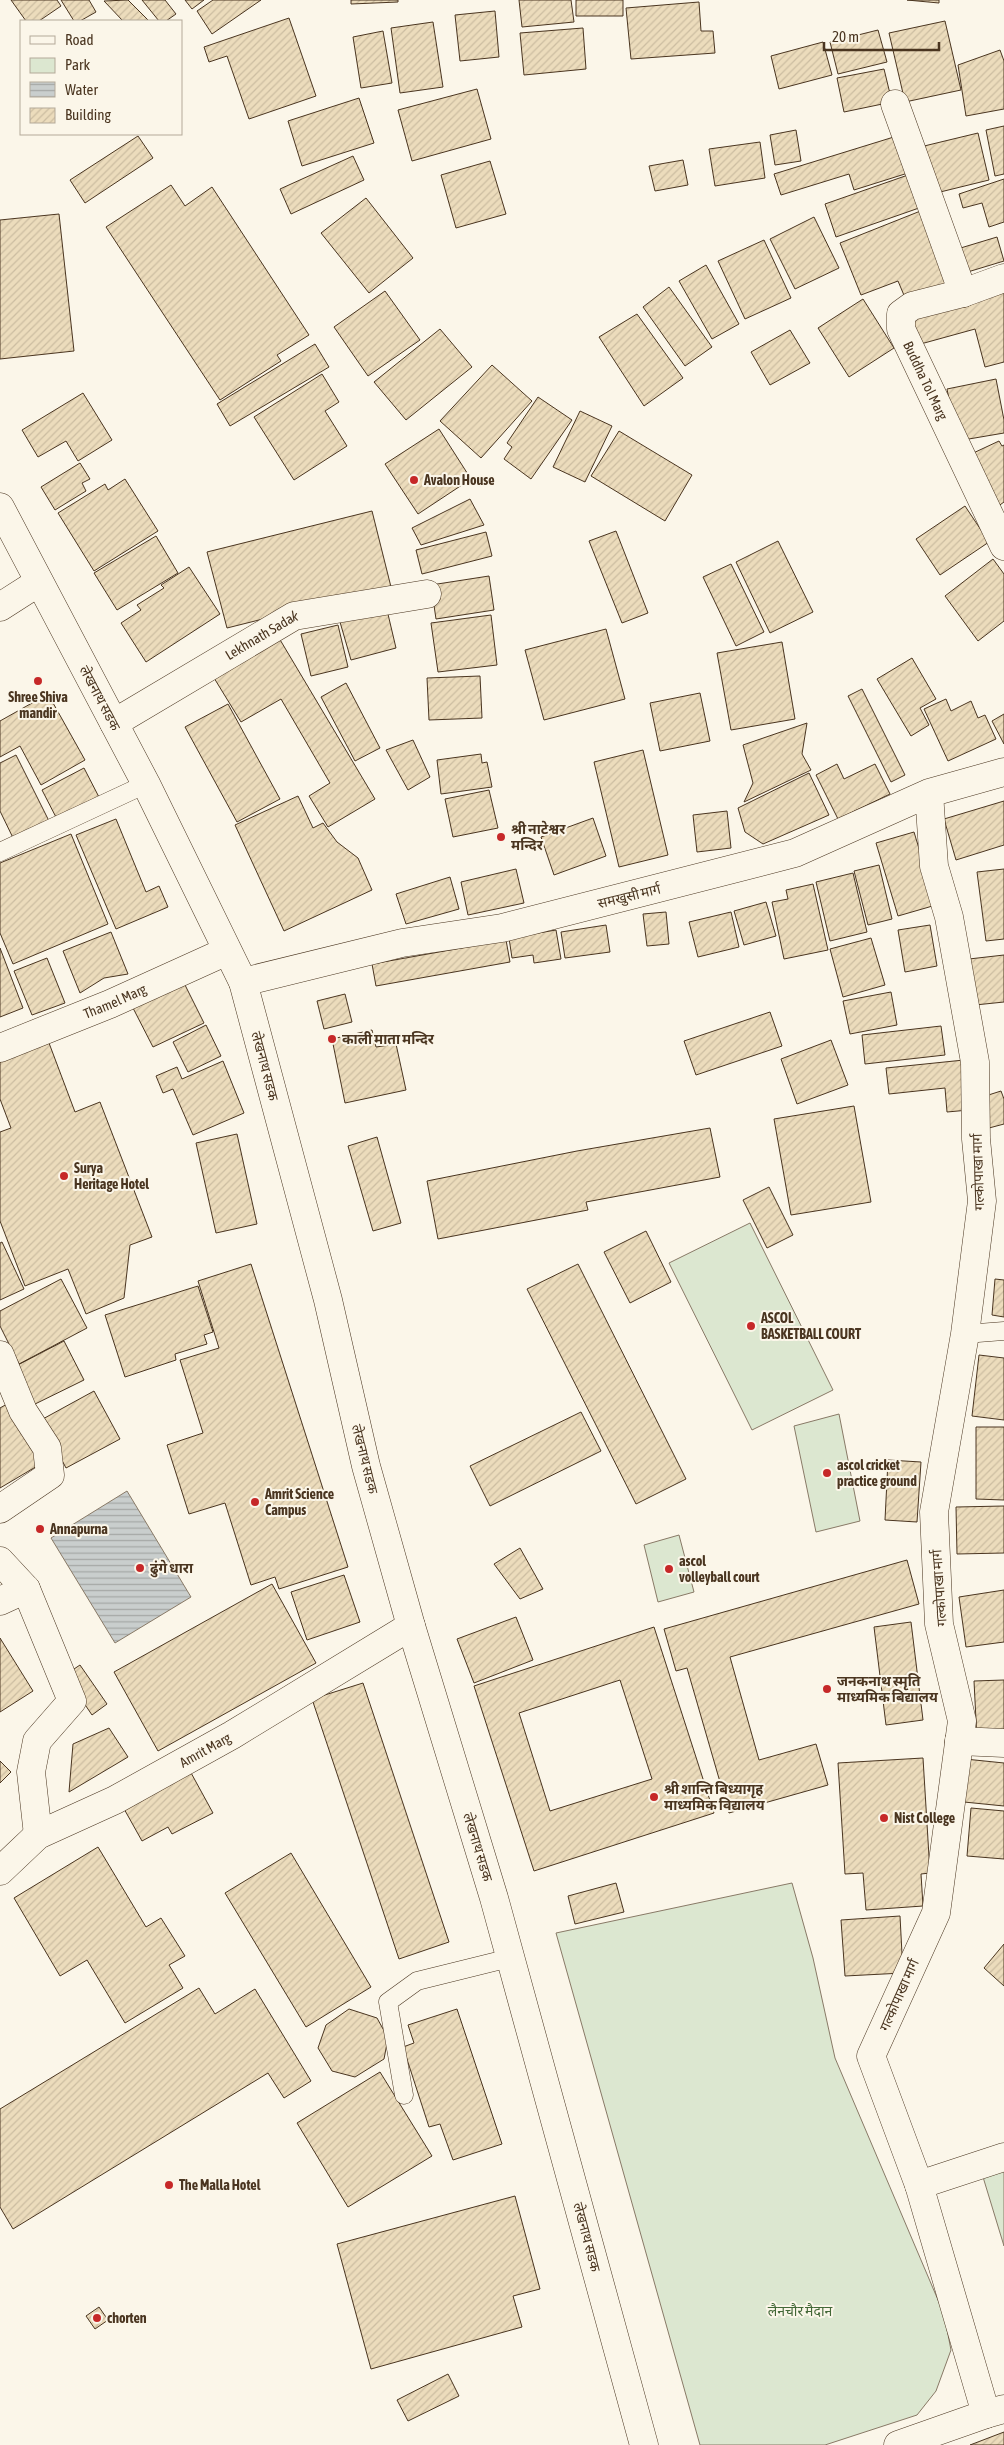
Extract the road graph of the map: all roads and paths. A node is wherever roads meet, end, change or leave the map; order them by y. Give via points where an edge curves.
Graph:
1 (895, 104) dead end
2 (1004, 278) edge
3 (963, 293) junction
4 (0, 507) edge
5 (1004, 546) edge
6 (39, 582) junction
7 (428, 594) dead end
8 (0, 607) edge
9 (114, 723) junction
10 (1004, 772) edge
11 (146, 784) junction
12 (929, 793) junction
13 (0, 852) edge
14 (227, 951) junction
15 (243, 982) junction
16 (0, 1048) edge
17 (1004, 1331) edge
18 (965, 1334) junction
19 (0, 1355) edge
20 (0, 1509) edge
21 (0, 1561) edge
22 (26, 1589) junction
23 (0, 1601) edge
24 (410, 1626) junction
25 (959, 1740) junction
26 (1004, 1743) edge
27 (38, 1835) junction
28 (0, 1871) edge
29 (510, 1958) junction
30 (404, 2095) dead end
31 (1004, 2157) edge
32 (919, 2185) junction
33 (995, 2412) edge
34 (903, 2444) edge
35 (644, 2445) edge

1 - 3 main road
2 - 3 main road, Buddha Tol Marg
3 - 5 main road, Buddha Tol Marg via 912,306 901,314 901,329
4 - 6 main road, लेखनाथ सडक
6 - 8 main road
6 - 9 main road, लेखनाथ सडक
7 - 9 main road, Lekhnath Sadak via 294,616
9 - 11 main road, लेखनाथ सडक
10 - 12 main road, समखुसी मार्ग
11 - 13 lane
11 - 14 main road, लेखनाथ सडक
12 - 15 main road, समखुसी मार्ग via 795,853 502,928 402,943
12 - 18 main road, गल्कोपाखा मार्ग via 934,866 949,917 975,1062 976,1138 982,1200
14 - 15 main road, लेखनाथ सडक
14 - 16 main road, Thamel Marg via 110,1004
15 - 24 main road, लेखनाथ सडक
17 - 18 lane
18 - 25 main road, गल्कोपाखा मार्ग via 934,1512 940,1624 962,1721
19 - 20 main road via 23,1411 47,1448 50,1475
21 - 22 main road
22 - 23 main road
22 - 27 main road via 72,1701 37,1741 31,1772
24 - 27 main road, Amrit Marg via 232,1736 115,1800
24 - 29 main road, लेखनाथ सडक
25 - 26 main road
25 - 32 main road, गल्कोपाखा मार्ग via 936,1913 871,2056
27 - 28 main road, Amrit Marg
29 - 30 lane via 417,1981 388,2002
29 - 35 main road, लेखनाथ सडक
31 - 32 main road
32 - 33 main road, गल्कोपाखा मार्ग
33 - 34 main road

